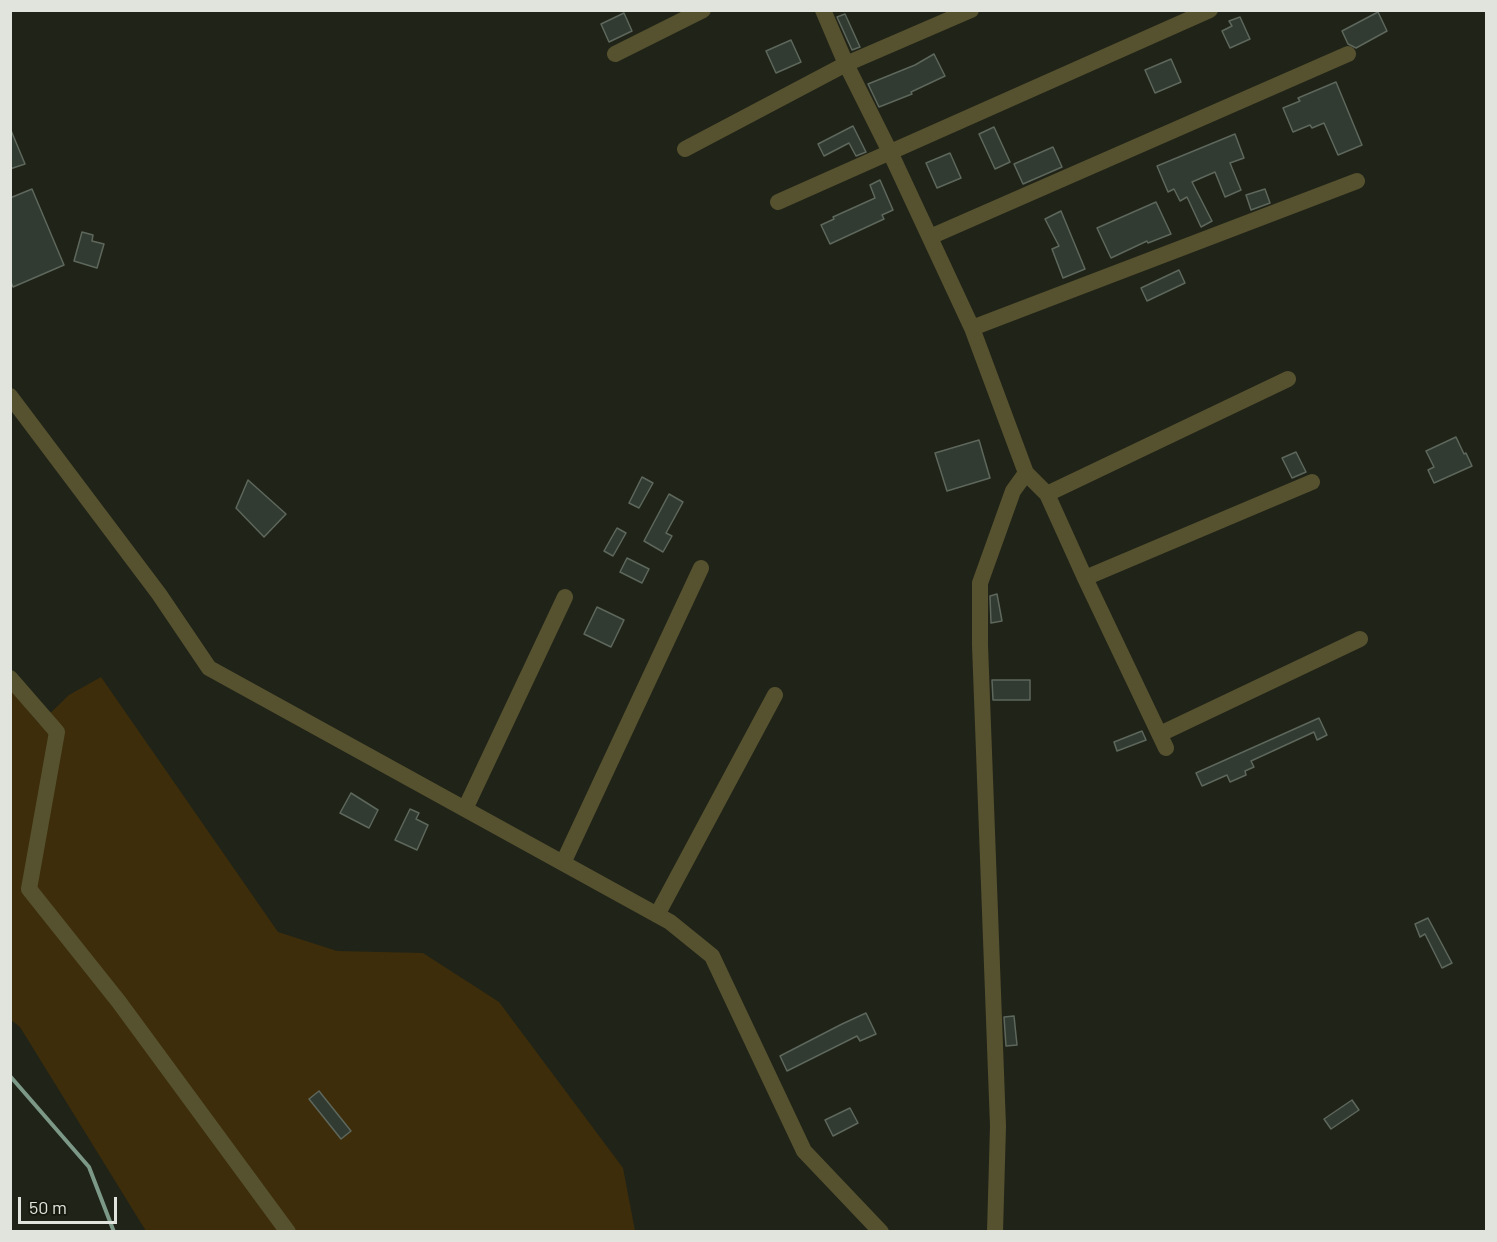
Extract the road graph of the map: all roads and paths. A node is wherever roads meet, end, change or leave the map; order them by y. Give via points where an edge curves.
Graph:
1 (703, 10) edge
2 (823, 10) edge
3 (971, 10) edge
4 (1210, 10) edge
5 (615, 54) dead end
6 (1348, 54) dead end
7 (846, 64) junction
8 (685, 148) dead end
9 (891, 152) junction
10 (1357, 181) dead end
11 (778, 202) dead end
12 (930, 237) junction
13 (972, 328) junction
14 (1288, 379) dead end
15 (10, 396) edge
16 (1026, 473) junction
17 (1312, 482) dead end
18 (1047, 494) junction
19 (701, 568) dead end
20 (1084, 578) junction
21 (565, 597) dead end
22 (1360, 639) dead end
23 (10, 678) edge
24 (775, 695) dead end
25 (465, 809) junction
26 (563, 863) junction
27 (657, 915) junction
28 (288, 1232) edge
29 (881, 1232) edge
30 (996, 1232) edge

1 - 5 street
2 - 7 street
3 - 7 street
4 - 9 street
6 - 12 street
7 - 8 street
7 - 9 street
9 - 11 street
9 - 12 street
10 - 13 street
12 - 13 street
13 - 16 street
14 - 18 street
15 - 25 street via 159,594 209,668
16 - 18 street
16 - 30 street via 1013,491 980,583 998,1126
17 - 20 street
18 - 20 street
19 - 26 street
20 - 22 street via 1163,741
21 - 25 street
23 - 28 street via 57,732 29,889 119,1002
24 - 27 street
25 - 26 street
26 - 27 street
27 - 29 street via 712,956 804,1151

